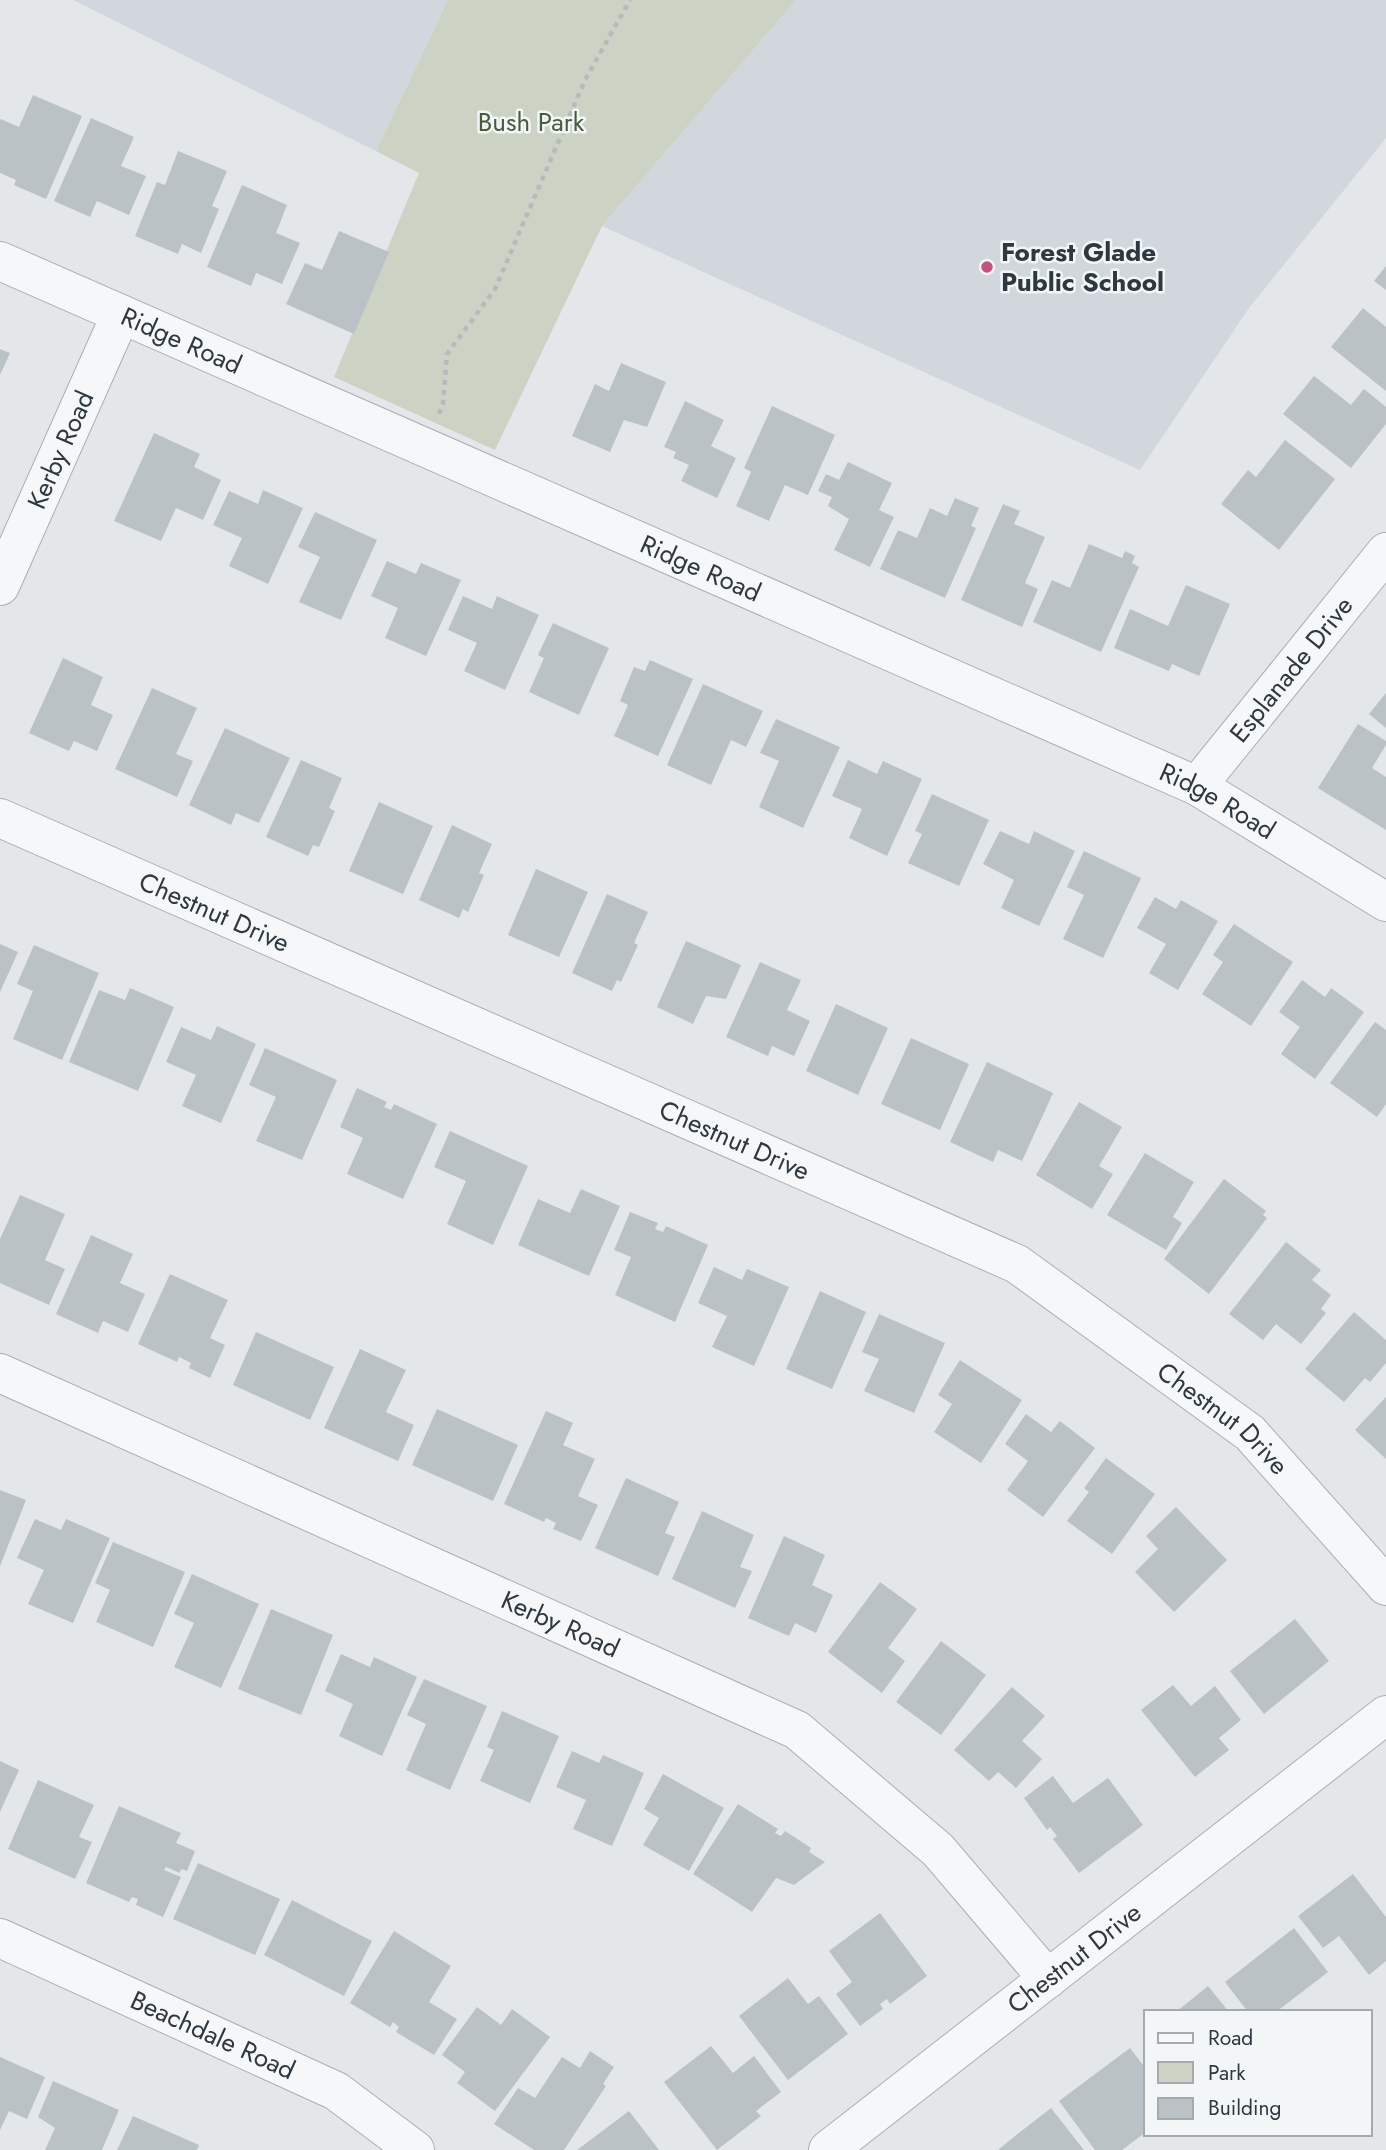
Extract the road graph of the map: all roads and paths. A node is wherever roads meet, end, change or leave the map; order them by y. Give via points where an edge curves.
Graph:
1 (630, 0) edge
2 (0, 261) edge
3 (121, 314) junction
4 (443, 404) dead end
5 (1386, 552) edge
6 (0, 586) edge
7 (1196, 786) junction
8 (0, 818) edge
9 (1386, 902) edge
10 (0, 1373) edge
11 (1386, 1586) edge
12 (1386, 1715) edge
13 (0, 1938) edge
14 (1048, 1979) junction
15 (415, 2150) edge
16 (828, 2150) edge

1 - 4 path via 585,80 495,289 447,354
2 - 3 street, Ridge Road
3 - 6 street, Kerby Road
3 - 7 street, Ridge Road
5 - 7 street, Esplanade Drive
7 - 9 street, Ridge Road
8 - 11 street, Chestnut Drive via 1017,1264 1250,1433
10 - 14 street, Kerby Road via 797,1730 938,1850
12 - 14 street, Chestnut Drive
13 - 15 street, Beachdale Road via 336,2091
14 - 16 street, Chestnut Drive

